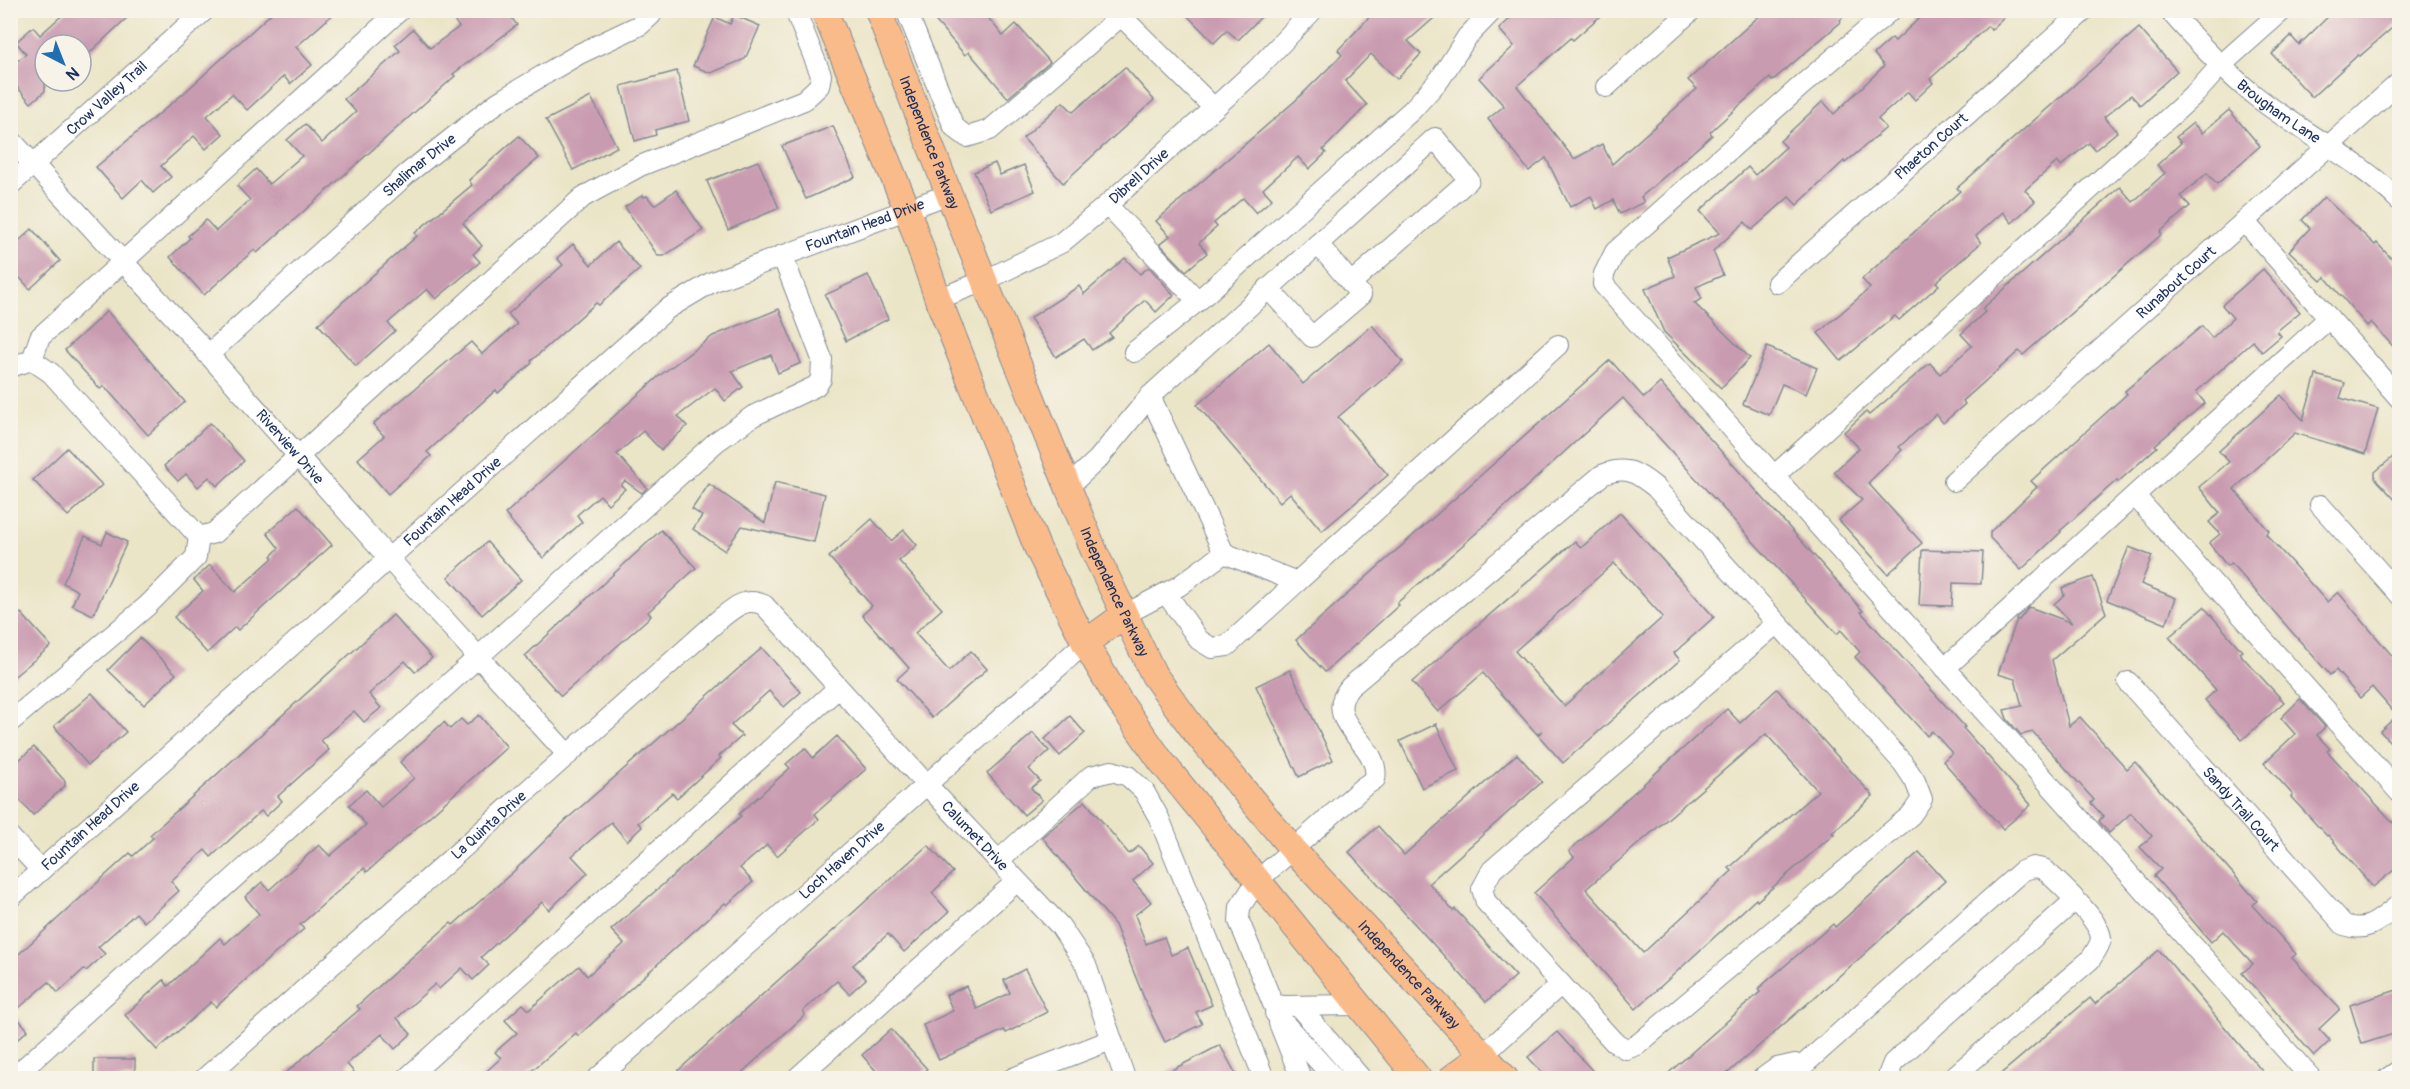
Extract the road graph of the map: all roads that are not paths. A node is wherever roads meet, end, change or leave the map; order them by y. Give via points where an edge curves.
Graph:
1 (205, 10) edge
2 (400, 10) edge
3 (651, 10) edge
4 (795, 10) edge
5 (824, 10) edge
6 (878, 10) edge
7 (906, 10) edge
8 (1494, 10) edge
9 (1692, 10) edge
10 (1891, 10) edge
11 (2085, 10) edge
12 (2169, 10) edge
13 (2283, 10) edge
14 (1307, 12) edge
15 (1118, 13) edge
16 (2220, 66) junction
17 (2400, 82) edge
18 (1606, 87) dead end
19 (1214, 108) junction
20 (10, 139) edge
21 (2329, 145) junction
22 (34, 164) junction
23 (10, 185) edge
24 (949, 194) junction
25 (2400, 201) edge
26 (1107, 205) junction
27 (907, 209) junction
28 (2244, 221) junction
29 (1324, 238) junction
30 (782, 255) junction
31 (123, 262) junction
32 (984, 281) junction
33 (1350, 283) junction
34 (1777, 283) dead end
35 (1268, 288) junction
36 (938, 299) junction
37 (1198, 301) junction
38 (2329, 318) junction
39 (1558, 345) dead end
40 (1134, 352) dead end
41 (208, 355) junction
42 (32, 360) junction
43 (10, 367) edge
44 (1150, 396) junction
45 (2400, 399) edge
46 (298, 456) junction
47 (1774, 476) junction
48 (1954, 481) dead end
49 (1068, 487) junction
50 (2134, 496) junction
51 (2320, 505) dead end
52 (199, 537) junction
53 (1224, 553) junction
54 (389, 558) junction
55 (1297, 582) junction
56 (1166, 593) junction
57 (2400, 595) edge
58 (1124, 615) junction
59 (777, 620) joint
60 (1777, 622) junction
61 (1085, 643) junction
62 (478, 657) junction
63 (1945, 668) junction
64 (2128, 682) dead end
65 (838, 688) junction
66 (10, 722) edge
67 (568, 755) junction
68 (926, 784) junction
69 (2400, 793) edge
70 (10, 837) edge
71 (1294, 850) junction
72 (998, 861) junction
73 (41, 870) junction
74 (1017, 881) junction
75 (1257, 881) junction
76 (10, 898) edge
77 (2074, 901) junction
78 (2400, 904) edge
79 (1561, 984) junction
80 (1357, 1005) junction
81 (1283, 1007) junction
82 (1286, 1039) junction
83 (1111, 1040) junction
84 (1484, 1054) junction
85 (2400, 1070) edge
86 (1301, 1074) edge
87 (1803, 1074) edge
88 (13, 1078) edge
89 (205, 1078) edge
90 (407, 1078) edge
91 (598, 1078) edge
92 (797, 1078) edge
93 (1012, 1078) edge
94 (1125, 1078) edge
95 (1264, 1078) edge
96 (1320, 1078) edge
97 (1334, 1078) edge
98 (1347, 1078) edge
99 (1361, 1078) edge
100 (1418, 1078) edge
101 (1452, 1078) edge
102 (1505, 1078) edge
103 (1763, 1078) edge
104 (1892, 1078) edge
105 (1952, 1078) edge
106 (2311, 1078) edge
107 (2388, 1078) edge

1 - 22 street, Crow Valley Trail
2 - 31 street
3 - 41 street, Shalimar Drive via 640,25 579,54 498,102 408,173
4 - 46 street via 821,75 819,86 804,100 640,166 584,197
5 - 27 main road
6 - 24 main road, Independence Parkway
7 - 15 street via 954,128 967,137 990,130
8 - 37 street via 1467,37 1440,79 1412,110
9 - 18 street
10 - 47 street via 1625,242 1604,274 1603,284
11 - 34 street, Phaeton Court
12 - 16 street, Brougham Lane
13 - 16 street
14 - 19 street, Dibrell Drive via 1256,70
15 - 19 street
16 - 21 street, Brougham Lane via 2256,96
16 - 47 street via 2196,93
17 - 21 street, Runabout Court
19 - 26 street, Dibrell Drive
20 - 22 street, Riverview Drive
21 - 25 street, Brougham Lane
21 - 28 street, Runabout Court
22 - 23 street, Crow Valley Trail
22 - 31 street, Riverview Drive
24 - 27 street, Fountain Head Drive
24 - 32 main road, Independence Parkway
26 - 32 street, Dibrell Drive via 1061,243
26 - 37 street
27 - 30 street, Fountain Head Drive
27 - 36 main road
28 - 38 street
28 - 48 street, Runabout Court
29 - 33 street
29 - 33 street via 1435,138 1469,180
29 - 35 street
30 - 54 street, Fountain Head Drive via 712,282 668,309
30 - 62 street via 822,358 821,380 753,416 716,442
31 - 41 street, Riverview Drive
31 - 42 street via 40,337
32 - 36 street, Dibrell Drive
32 - 49 main road, Independence Parkway
33 - 35 street via 1361,295 1312,337
35 - 44 street
36 - 61 main road via 1037,547
37 - 40 street
38 - 45 street
38 - 50 street
39 - 55 street
41 - 46 street, Riverview Drive
42 - 43 street
42 - 52 street via 51,373
44 - 49 street via 1098,459
44 - 53 street
46 - 52 street via 214,533
46 - 54 street, Riverview Drive
47 - 63 street
49 - 58 main road, Independence Parkway
50 - 63 street
50 - 69 street
51 - 57 street
52 - 66 street via 196,558 147,606
53 - 55 street
53 - 56 street
54 - 62 street, Riverview Drive
54 - 73 street, Fountain Head Drive
55 - 56 street via 1227,646 1212,648 1199,640
56 - 58 street
58 - 61 main road
58 - 71 main road, Independence Parkway via 1154,675 1194,730
59 - 65 street, Calumet Drive
59 - 67 street, La Quinta Drive via 764,605 737,604
60 - 71 street via 1655,487 1632,471 1616,469 1602,475 1342,696 1341,713 1372,757 1377,769 1375,779
60 - 79 street via 1492,870 1482,889 1486,902
60 - 79 street via 1903,763 1922,799 1918,806 1637,1045 1626,1049 1614,1042
61 - 68 street, Loch Haven Drive
61 - 75 main road via 1161,761
62 - 67 street, Riverview Drive
62 - 88 street
63 - 106 street
64 - 78 street, Sandy Trail Court via 2344,925 2368,927
65 - 68 street, Calumet Drive
65 - 90 street
67 - 89 street, La Quinta Drive
68 - 72 street, Calumet Drive
68 - 91 street, Loch Haven Drive
70 - 73 street
71 - 75 street
71 - 84 main road, Independence Parkway
72 - 74 street, Calumet Drive
72 - 95 street via 1091,776 1112,771 1128,776 1144,791 1159,818
73 - 76 street, Fountain Head Drive
74 - 83 street, Calumet Drive via 1060,926 1086,965
74 - 92 street
75 - 80 main road
75 - 81 street via 1240,907 1239,921
77 - 87 street via 2044,869 2022,871
77 - 104 street via 1893,1063 1889,1073
77 - 105 street via 2097,924 2101,939 2090,960
79 - 84 street
80 - 81 street
80 - 100 main road
81 - 82 street
81 - 97 street
81 - 98 street
81 - 99 street
82 - 86 street
82 - 96 street
83 - 93 street
83 - 94 street, Calumet Drive
84 - 101 main road
84 - 102 main road, Independence Parkway
85 - 107 street
87 - 103 street via 1795,1064 1776,1068

